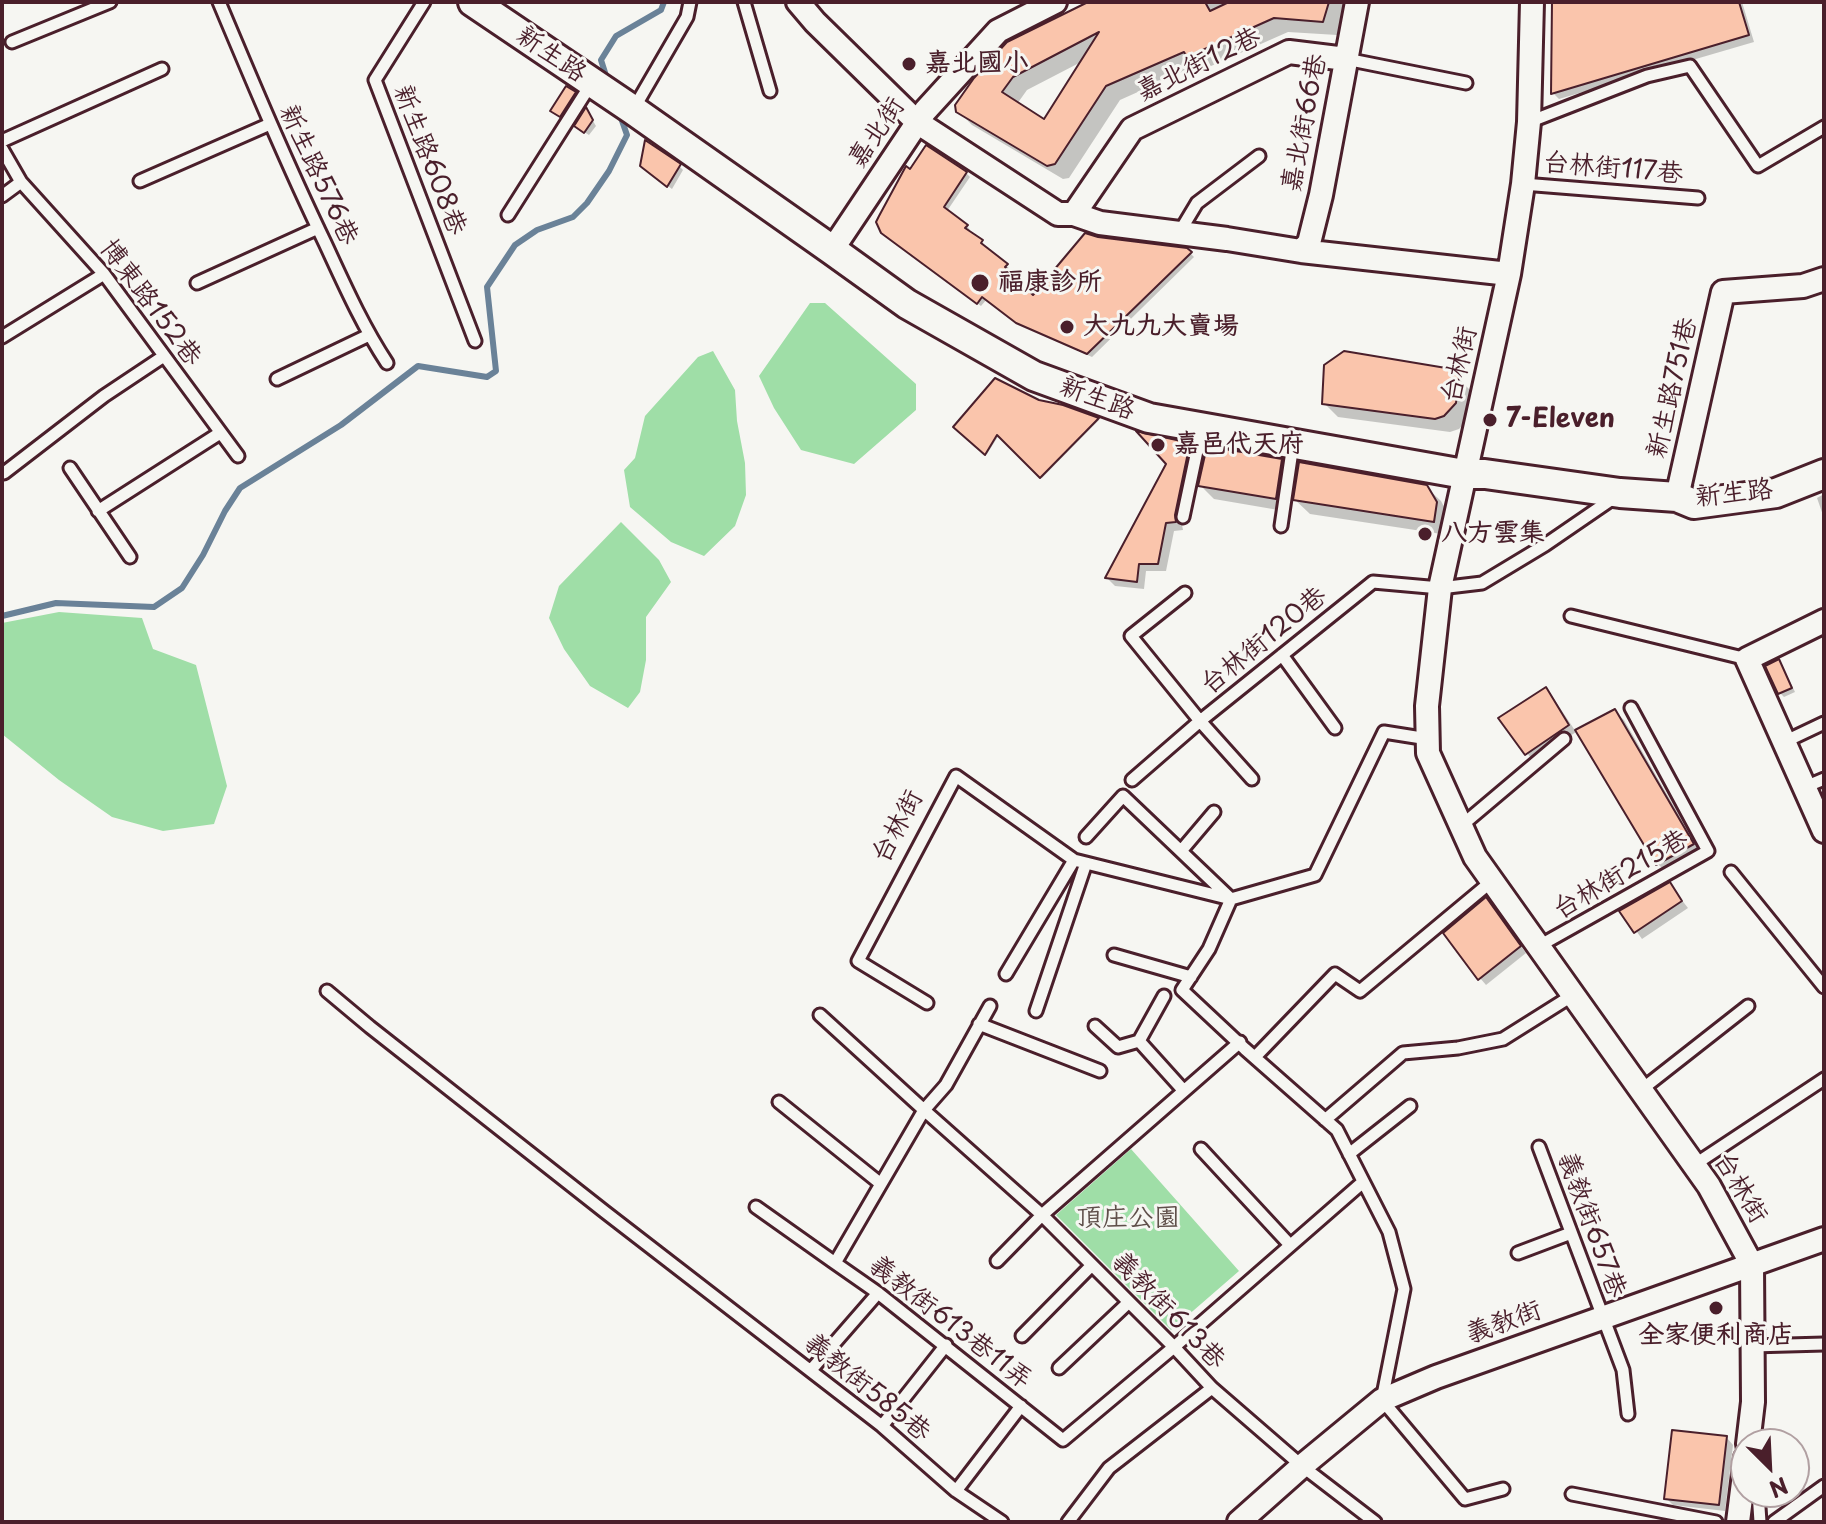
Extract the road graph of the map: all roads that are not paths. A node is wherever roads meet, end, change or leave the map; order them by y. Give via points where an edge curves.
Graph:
1 (110, 2) edge
2 (219, 2) edge
3 (424, 2) edge
4 (473, 2) edge
5 (690, 2) edge
6 (744, 2) edge
7 (798, 2) edge
8 (1055, 2) edge
9 (1357, 2) edge
10 (1532, 2) edge
11 (12, 42) dead end
12 (1346, 59) junction
13 (162, 69) dead end
14 (592, 83) junction
15 (1466, 83) dead end
16 (770, 91) dead end
17 (633, 110) junction
18 (917, 122) junction
19 (1529, 122) junction
20 (270, 124) junction
21 (1824, 127) edge
22 (2, 141) edge
23 (2, 149) edge
24 (1259, 156) dead end
25 (140, 181) dead end
26 (21, 182) junction
27 (1523, 184) junction
28 (2, 196) edge
29 (1698, 198) dead end
30 (1074, 214) junction
31 (508, 215) dead end
32 (318, 228) junction
33 (1179, 233) junction
34 (832, 250) junction
35 (1301, 251) junction
36 (104, 274) junction
37 (1509, 274) junction
38 (1824, 279) edge
39 (197, 283) dead end
40 (369, 335) junction
41 (2, 337) edge
42 (475, 341) dead end
43 (164, 356) junction
44 (387, 363) dead end
45 (277, 379) dead end
46 (1202, 427) junction
47 (220, 433) junction
48 (1293, 443) junction
49 (238, 456) dead end
50 (70, 468) dead end
51 (4, 473) dead end
52 (1464, 474) junction
53 (1824, 474) edge
54 (1620, 493) junction
55 (1677, 497) junction
56 (98, 511) junction
57 (1183, 517) dead end
58 (1281, 526) dead end
59 (130, 557) dead end
60 (1440, 588) junction
61 (1185, 593) dead end
62 (1571, 616) dead end
63 (1824, 621) edge
64 (1282, 655) junction
65 (1747, 659) junction
66 (1631, 708) dead end
67 (1200, 721) junction
68 (1824, 723) edge
69 (1335, 728) dead end
70 (1428, 739) junction
71 (1564, 739) dead end
72 (1784, 742) junction
73 (1252, 779) dead end
74 (1132, 780) dead end
75 (1814, 783) edge
76 (1214, 812) dead end
77 (1461, 826) junction
78 (1824, 831) edge
79 (1086, 837) dead end
80 (1181, 851) junction
81 (1080, 861) junction
82 (1731, 872) dead end
83 (1492, 881) junction
84 (1231, 899) junction
85 (1539, 946) junction
86 (1114, 955) dead end
87 (1006, 974) dead end
88 (1191, 977) junction
89 (1824, 987) edge
90 (327, 991) dead end
91 (1573, 995) junction
92 (1164, 996) dead end
93 (927, 1003) dead end
94 (990, 1006) dead end
95 (1748, 1006) dead end
96 (1036, 1011) dead end
97 (820, 1015) dead end
98 (979, 1024) junction
99 (1095, 1026) dead end
100 (1139, 1041) junction
101 (1240, 1042) junction
102 (1255, 1057) junction
103 (1100, 1071) dead end
104 (1824, 1079) edge
105 (1641, 1090) junction
106 (1184, 1091) junction
107 (779, 1102) dead end
108 (1410, 1106) dead end
109 (924, 1110) junction
110 (1325, 1120) junction
111 (1539, 1147) dead end
112 (1201, 1149) dead end
113 (1349, 1154) junction
114 (1694, 1165) junction
115 (1363, 1182) junction
116 (881, 1184) junction
117 (756, 1207) dead end
118 (1042, 1215) junction
119 (1571, 1233) junction
120 (1824, 1239) edge
121 (1290, 1245) junction
122 (1518, 1253) dead end
123 (997, 1261) dead end
124 (835, 1263) junction
125 (1092, 1265) junction
126 (1752, 1265) junction
127 (878, 1293) junction
128 (1129, 1302) junction
129 (1602, 1318) junction
130 (1022, 1336) dead end
131 (1824, 1344) edge
132 (946, 1345) junction
133 (1752, 1346) junction
134 (1174, 1347) junction
135 (1059, 1368) dead end
136 (811, 1370) junction
137 (1212, 1388) junction
138 (1382, 1400) junction
139 (1753, 1402) junction
140 (1021, 1406) junction
141 (1628, 1414) dead end
142 (882, 1426) junction
143 (1750, 1428) edge
144 (1754, 1428) edge
145 (1302, 1466) junction
146 (1824, 1486) edge
147 (1503, 1489) dead end
148 (956, 1491) junction
149 (1572, 1494) dead end
150 (1002, 1522) edge
151 (1068, 1522) edge
152 (1239, 1522) edge
153 (1375, 1522) edge
154 (1716, 1522) edge
155 (1774, 1522) edge

1 - 11 lane
2 - 20 lane, 新生路576巷
3 - 42 lane, 新生路608巷 via 375,80
4 - 14 street, 新生路
5 - 17 lane via 687,17
6 - 16 lane
7 - 18 street
8 - 18 street, 嘉北街 via 998,31
9 - 12 street, 嘉北街66巷
10 - 19 street, 台林街
12 - 15 lane
12 - 30 street, 嘉北街12巷 via 1289,52 1132,129
12 - 35 street, 嘉北街66巷 via 1321,195 1309,243
13 - 22 lane
14 - 17 street, 新生路
14 - 31 lane
17 - 34 street, 新生路
18 - 30 street via 1058,214
18 - 34 street, 嘉北街
19 - 21 lane via 1647,76 1690,66 1758,166
19 - 27 street, 台林街
20 - 25 lane
20 - 32 lane, 新生路576巷
23 - 26 lane, 博東路152巷
24 - 33 lane via 1197,203
26 - 28 lane
26 - 36 lane, 博東路152巷
27 - 29 lane, 台林街117巷
27 - 37 street, 台林街
30 - 33 street via 1100,223
32 - 39 lane
32 - 40 lane, 新生路576巷
33 - 35 street
34 - 46 street, 新生路 via 907,304 1034,376 1149,418
35 - 37 street
36 - 41 lane
36 - 43 lane, 博東路152巷
37 - 52 street, 台林街
38 - 55 street, 新生路751巷 via 1803,286 1723,292
40 - 44 lane, 新生路576巷
40 - 45 lane
43 - 47 lane, 博東路152巷
43 - 51 lane
46 - 48 street, 新生路
46 - 57 lane
47 - 49 lane, 博東路152巷
47 - 56 lane
48 - 52 street, 新生路
48 - 58 lane
50 - 56 lane
52 - 54 street, 新生路
52 - 60 street, 台林街
53 - 55 street, 新生路 via 1776,493 1694,504
54 - 55 street, 新生路
54 - 60 lane, 台林街120巷 via 1482,583
56 - 59 lane
60 - 64 lane, 台林街120巷 via 1373,582
60 - 70 street, 台林街
61 - 67 lane via 1131,636
62 - 65 lane
63 - 65 street
64 - 67 lane, 台林街120巷
64 - 69 lane
65 - 72 street
66 - 85 lane, 台林街215巷 via 1708,851
67 - 73 lane
67 - 74 lane, 台林街120巷
68 - 72 lane
70 - 77 street, 台林街 via 1428,753
70 - 84 lane, 台林街 via 1384,732 1315,875
71 - 77 lane
72 - 75 street
75 - 78 street
76 - 80 lane
77 - 83 street, 台林街
79 - 80 lane via 1123,796
80 - 84 lane
81 - 84 lane, 台林街
81 - 87 lane
81 - 93 lane, 台林街 via 956,776 858,961
81 - 96 lane
82 - 89 lane
83 - 85 street, 台林街
83 - 102 lane via 1360,991 1335,974
84 - 88 lane
85 - 91 street, 台林街
86 - 88 lane
88 - 101 lane via 1182,990
90 - 136 lane, 義教街585巷
91 - 105 street, 台林街
91 - 110 lane via 1503,1039 1403,1053
92 - 100 lane
94 - 98 lane
95 - 105 lane
97 - 109 lane, 義教街613巷
98 - 103 lane
98 - 109 lane via 946,1085
99 - 100 lane via 1118,1047
100 - 106 lane
101 - 102 lane
101 - 106 lane
102 - 110 lane
104 - 114 lane
105 - 114 street, 台林街
106 - 118 lane
107 - 116 lane
108 - 113 lane
109 - 116 lane, 義教街613巷11弄
109 - 118 lane, 義教街613巷
110 - 113 lane via 1337,1130
111 - 119 lane, 義教街657巷
112 - 121 lane
113 - 115 lane
114 - 126 street, 台林街
115 - 121 lane
115 - 138 lane via 1389,1232 1404,1289
116 - 124 lane, 義教街613巷11弄
117 - 124 lane
118 - 123 lane
118 - 125 lane, 義教街613巷
119 - 122 lane
119 - 129 lane, 義教街657巷
120 - 126 street, 義教街
121 - 134 lane
124 - 127 lane, 義教街613巷11弄
125 - 128 lane, 義教街613巷
125 - 130 lane
126 - 129 street, 義教街
126 - 133 street, 台林街
127 - 132 lane, 義教街613巷11弄
127 - 136 lane
128 - 134 lane, 義教街613巷
128 - 135 lane
129 - 138 street, 義教街
129 - 141 lane, 義教街657巷 via 1623,1370
131 - 133 lane
132 - 140 lane, 義教街613巷11弄
132 - 142 lane
133 - 139 street, 台林街
134 - 137 lane, 義教街613巷
134 - 140 lane, 義教街613巷11弄 via 1063,1440
136 - 142 lane, 義教街585巷
137 - 145 lane, 義教街613巷
137 - 151 lane via 1109,1468
138 - 145 street, 義教街
138 - 147 lane via 1465,1499
139 - 143 street, 台林街
139 - 144 lane
140 - 148 lane
142 - 148 lane, 義教街585巷
145 - 152 street, 義教街
145 - 153 lane, 義教街613巷
146 - 155 lane
148 - 150 lane, 義教街585巷
149 - 154 lane

